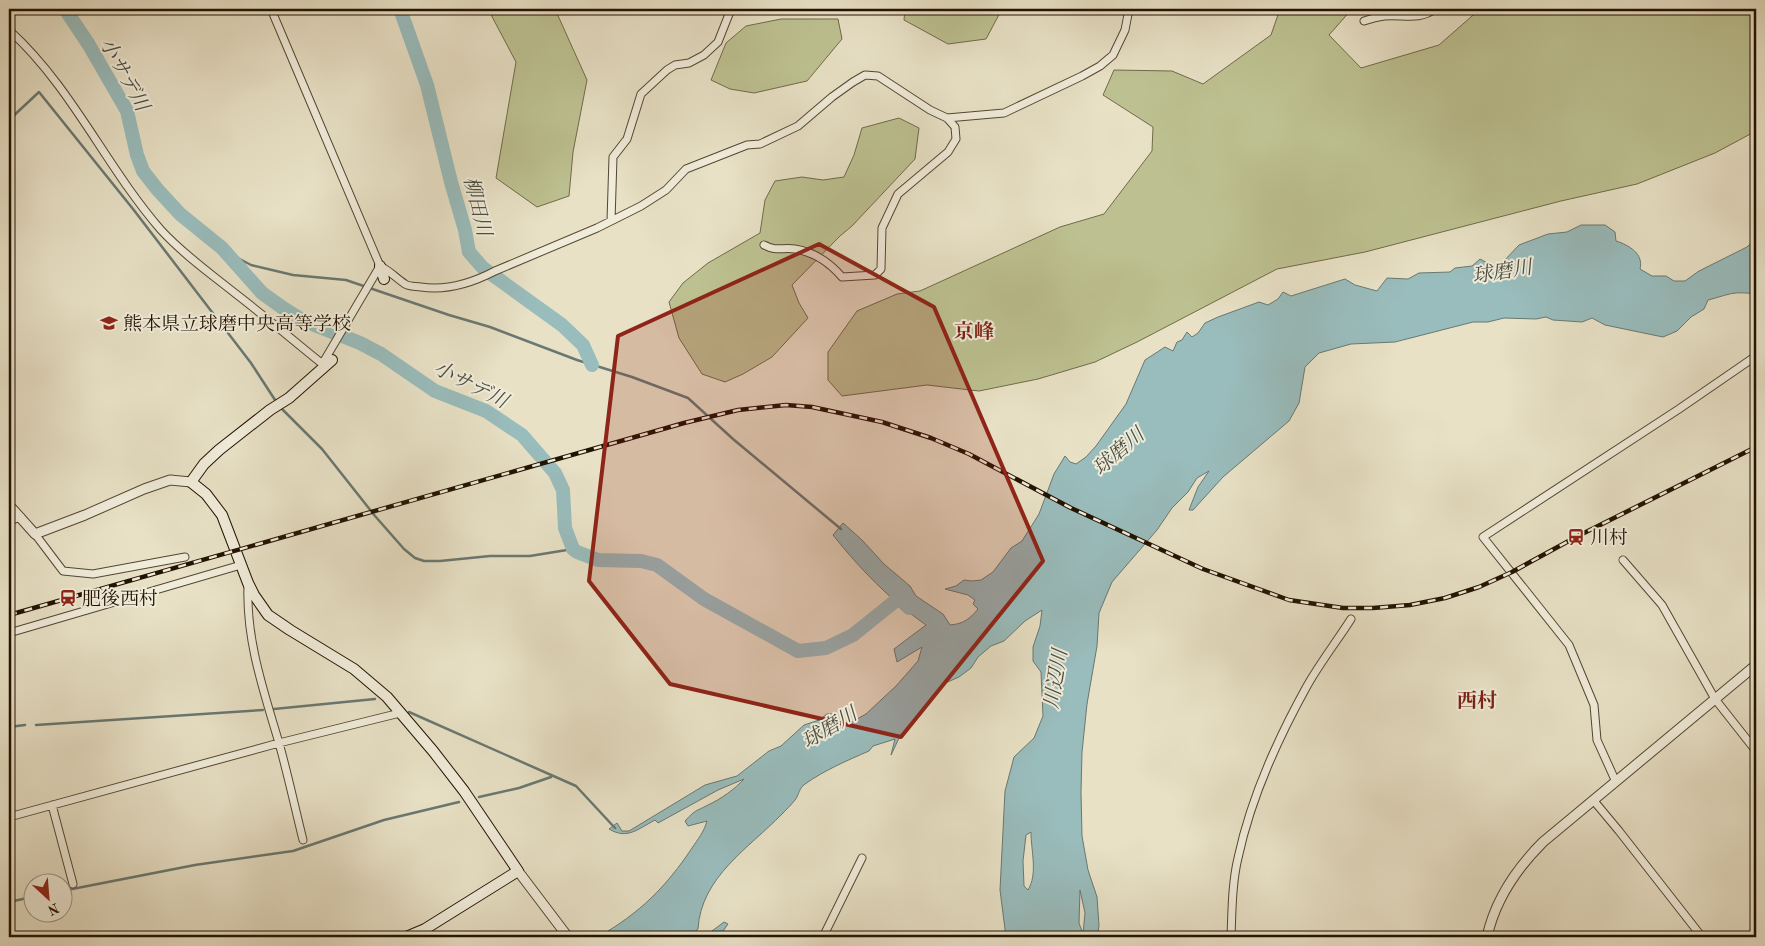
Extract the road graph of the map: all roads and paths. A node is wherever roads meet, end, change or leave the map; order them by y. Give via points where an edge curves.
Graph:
1 (271, 9) edge
2 (731, 9) edge
3 (1129, 9) edge
4 (1435, 9) edge
5 (1364, 21) dead end
6 (9, 30) edge
7 (948, 118) junction
8 (611, 221) junction
9 (764, 245) dead end
10 (380, 266) junction
11 (384, 278) dead end
12 (1756, 356) edge
13 (328, 363) junction
14 (191, 482) junction
15 (9, 505) edge
16 (21, 518) junction
17 (9, 521) edge
18 (35, 534) junction
19 (185, 557) dead end
20 (1623, 560) dead end
21 (241, 565) junction
22 (248, 583) junction
23 (1351, 619) dead end
24 (9, 633) edge
25 (1756, 665) edge
26 (1715, 699) junction
27 (400, 713) junction
28 (279, 744) junction
29 (1756, 751) edge
30 (1616, 782) junction
31 (1594, 801) junction
32 (52, 805) junction
33 (9, 817) edge
34 (303, 840) dead end
35 (862, 858) dead end
36 (521, 875) junction
37 (73, 884) dead end
38 (406, 937) edge
39 (568, 937) edge
40 (823, 937) edge
41 (1231, 937) edge
42 (1487, 937) edge
43 (1702, 937) edge

1 - 10 street
2 - 8 street via 718,42 704,55 667,70 641,94 627,139 612,157
3 - 7 street via 1125,30 1113,55 1100,66 1004,113
4 - 5 street via 1419,17 1384,16
6 - 13 street via 34,55 76,109 161,230 185,253
7 - 8 street via 878,76 865,75 798,126 760,144 746,145 686,169 666,190
7 - 9 street via 956,139 948,152 898,194 882,228 881,268 874,275 842,277 823,259 795,249 777,250
8 - 10 street via 482,278 456,286 432,289 407,285
10 - 11 main road
10 - 13 street via 324,360
12 - 30 street via 1483,537 1569,644 1594,705 1597,740
13 - 14 main road via 289,398 219,450
14 - 18 street via 170,480
14 - 21 main road via 206,494 222,515
15 - 16 street
16 - 17 street
16 - 18 street
18 - 19 street via 63,571 93,574
20 - 26 street via 1662,605
21 - 22 main road
21 - 24 street
22 - 27 main road via 268,615 354,669 387,697
22 - 28 street via 256,668
23 - 41 street via 1308,684 1277,744 1256,796 1238,860
25 - 26 street
26 - 29 street
26 - 30 street
27 - 28 street
27 - 36 main road via 464,791
28 - 32 street
28 - 34 street
30 - 31 street
31 - 42 street via 1543,842 1524,862 1496,907
31 - 43 street
32 - 33 street
32 - 37 street
35 - 40 street
36 - 38 main road
36 - 39 street

